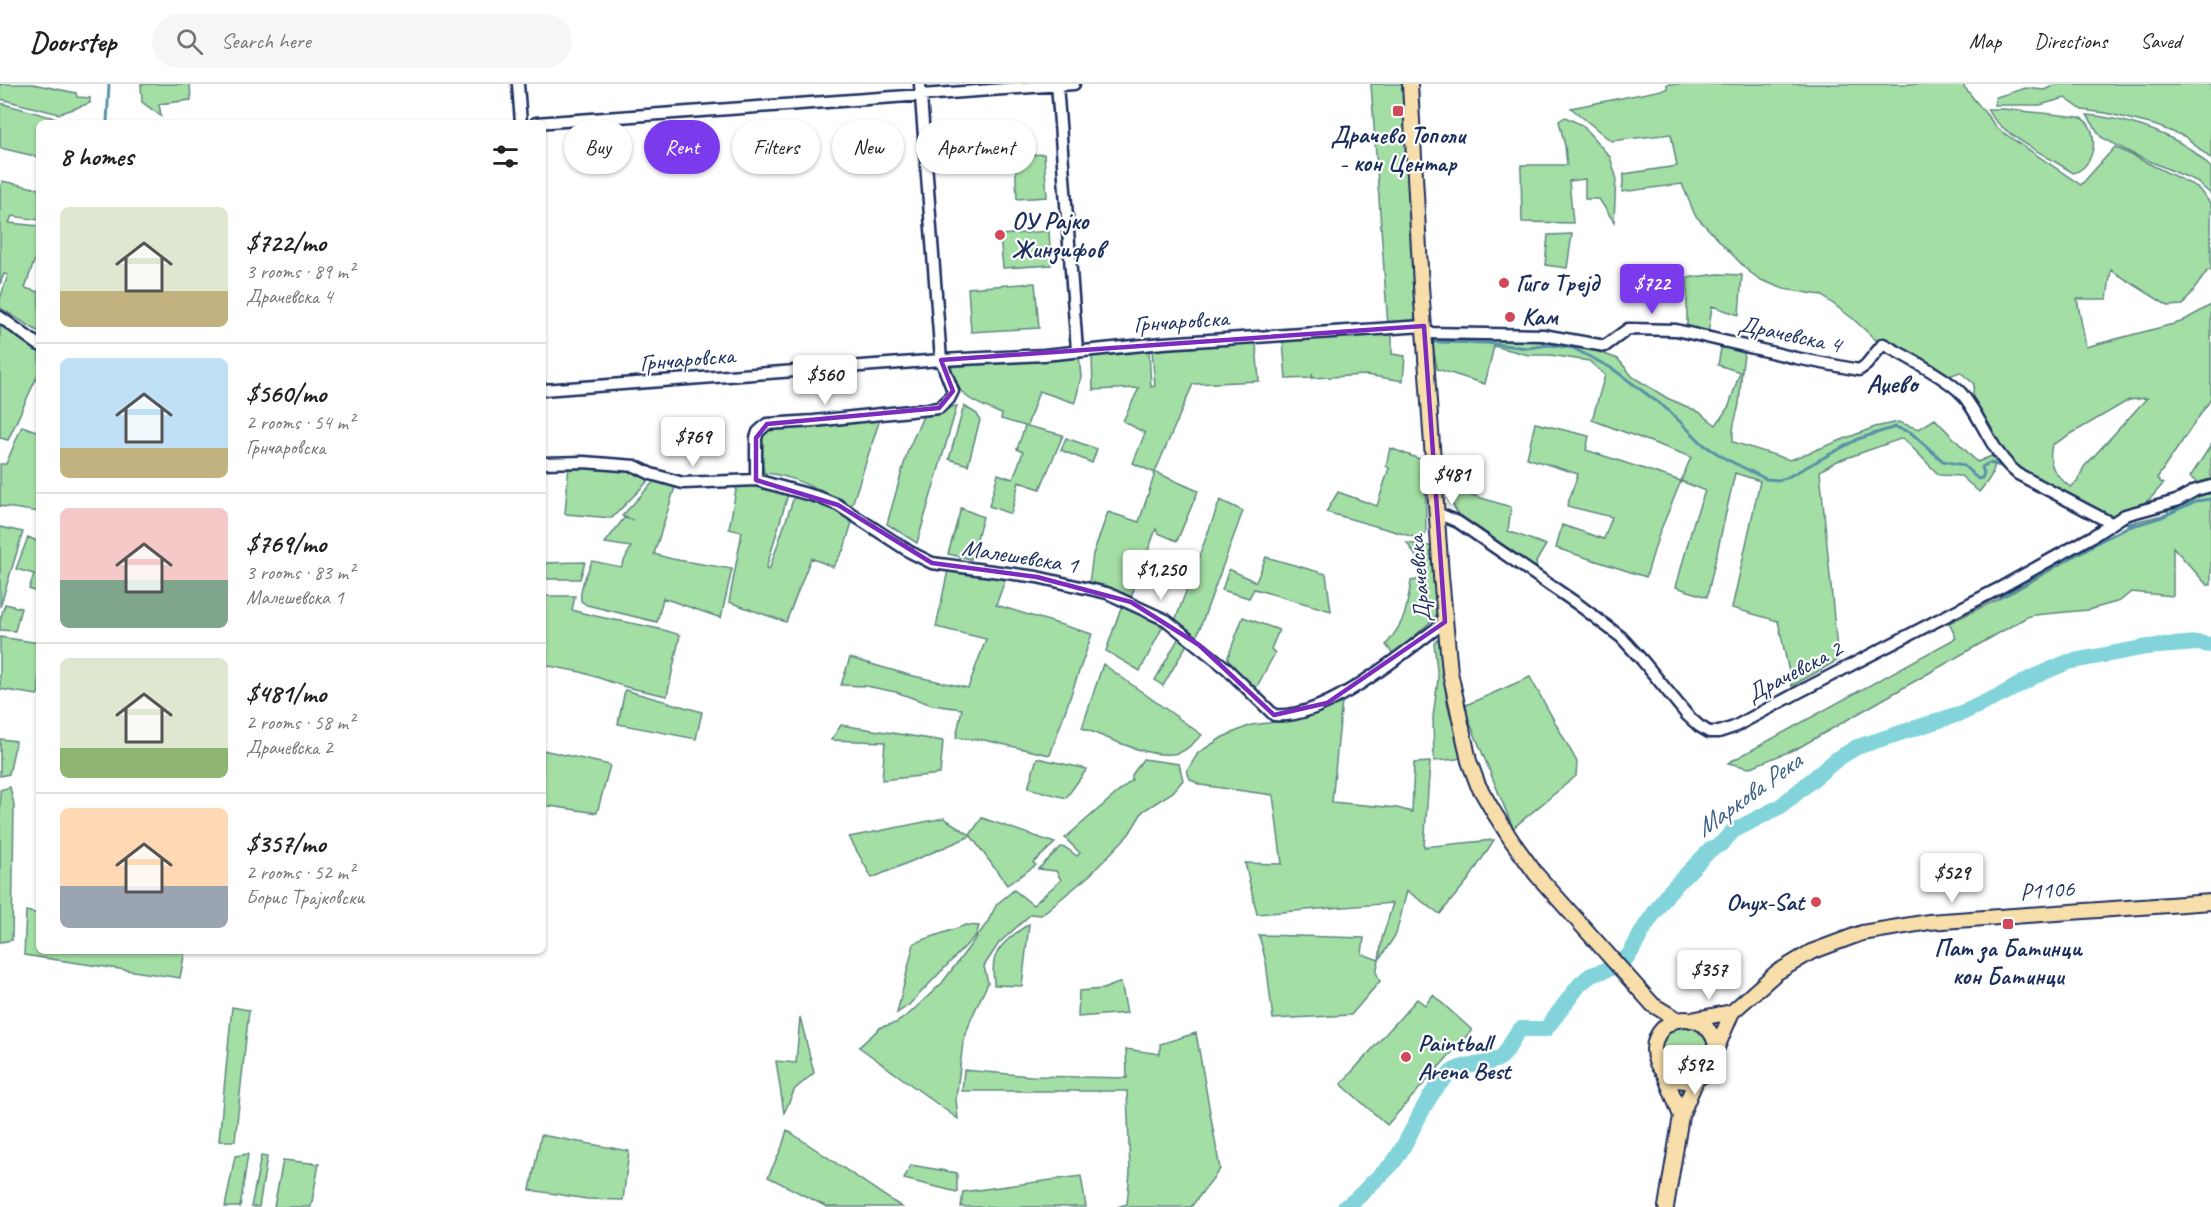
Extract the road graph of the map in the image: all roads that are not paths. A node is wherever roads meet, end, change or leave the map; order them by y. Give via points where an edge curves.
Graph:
1 (518, 84) edge
2 (1074, 84) edge
3 (1404, 84) edge
4 (1410, 84) edge
5 (1057, 85) edge
6 (920, 89) edge
7 (521, 120) edge
8 (546, 122) edge
9 (1412, 129) junction
10 (0, 317) edge
11 (1424, 330) junction
12 (36, 343) edge
13 (1077, 350) junction
14 (941, 360) junction
15 (546, 390) edge
16 (546, 463) edge
17 (756, 480) junction
18 (2211, 486) edge
19 (1437, 513) junction
20 (2111, 523) junction
21 (1445, 622) junction
22 (2211, 902) edge
23 (1653, 1005) junction
24 (1732, 1012) junction
25 (1684, 1020) junction
26 (1660, 1032) junction
27 (1716, 1050) junction
28 (1665, 1075) junction
29 (1696, 1080) junction
30 (1681, 1116) junction
31 (1666, 1207) edge

1 - 7 street
2 - 5 street
3 - 9 street
4 - 9 main road, Драчевска
5 - 6 street
5 - 13 street
6 - 8 street
6 - 14 street
9 - 11 main road, Драчевска
10 - 12 street
11 - 13 street, Грнчаровска via 1388,327
11 - 19 main road, Драчевска
11 - 20 street, Драчевска 4 via 1543,335 1605,346 1628,329 1676,330 1859,370 1883,344 1960,392 2005,464
13 - 14 street, Грнчаровска
14 - 15 street, Грнчаровска
14 - 17 street via 952,391 939,408 764,426 756,438
16 - 17 street, Малешевска 1 via 635,466 683,483
17 - 21 street, Малешевска 1 via 838,505 932,562 1037,577 1131,602 1166,620 1202,647 1274,715 1327,703
18 - 20 street, Драчевска 2 via 2176,501 2134,511
19 - 20 street, Драчевска 2 via 1458,522 1621,637 1686,715 1709,732 1734,728 1998,589
19 - 21 main road, Драчевска
21 - 23 main road, Драчевска via 1461,727 1478,785 1536,874
22 - 24 main road, P1106 via 1886,928 1829,944 1791,963
23 - 25 main road, Драчевска
23 - 26 main road, Драчевска
24 - 25 main road
24 - 27 main road
25 - 26 main road via 1668,1024
25 - 27 main road via 1702,1024 1711,1032
26 - 28 main road via 1654,1054
27 - 29 main road via 1711,1068
28 - 29 main road via 1683,1082
28 - 30 main road
29 - 30 main road
30 - 31 main road

